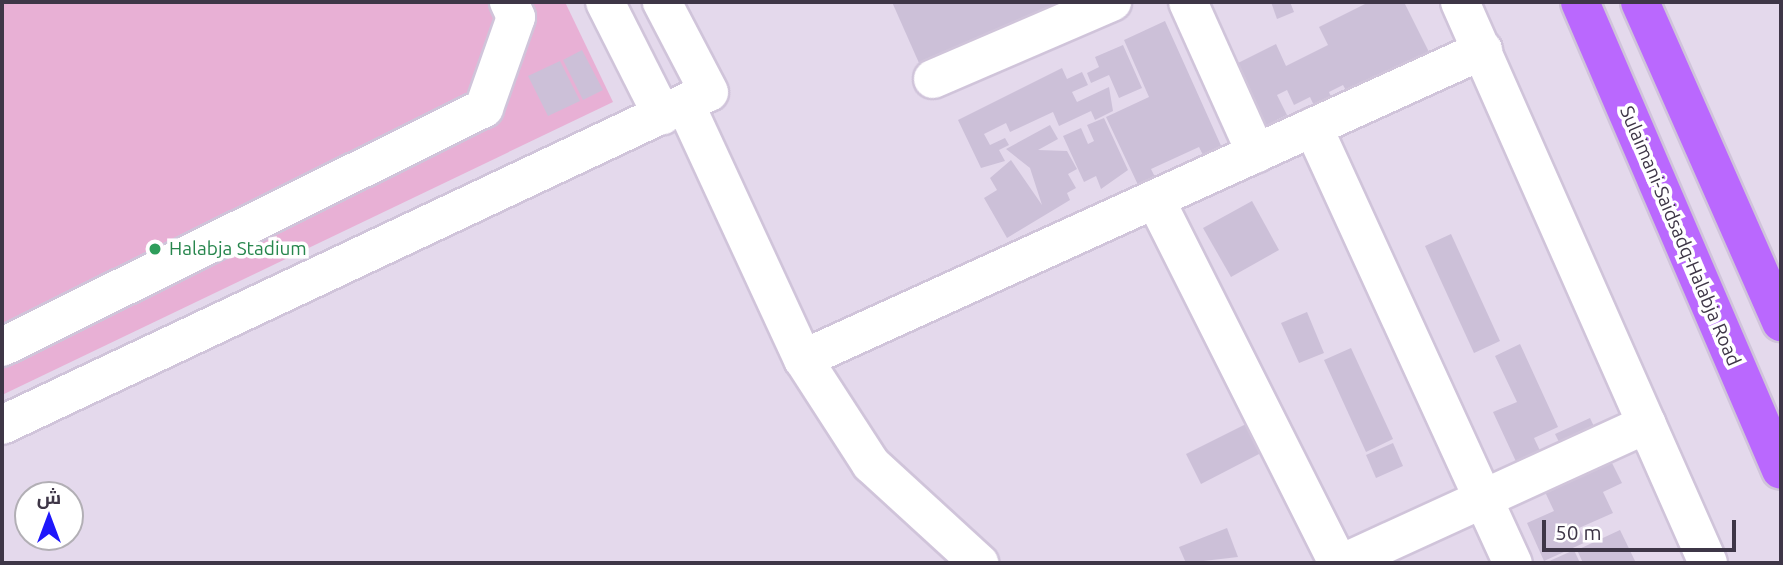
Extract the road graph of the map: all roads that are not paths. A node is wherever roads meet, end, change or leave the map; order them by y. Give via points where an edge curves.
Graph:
1 (509, 2) edge
2 (605, 2) edge
3 (662, 2) edge
4 (1112, 2) edge
5 (1188, 2) edge
6 (1460, 2) edge
7 (1580, 2) edge
8 (1640, 2) edge
9 (1483, 50) junction
10 (933, 79) dead end
11 (686, 103) junction
12 (1313, 127) junction
13 (1256, 153) junction
14 (1155, 199) junction
15 (1781, 322) edge
16 (2, 347) edge
17 (803, 359) junction
18 (1647, 424) junction
19 (2, 425) edge
20 (1781, 470) edge
21 (1484, 500) junction
22 (979, 563) edge
23 (1340, 563) edge
24 (1513, 563) edge
25 (1708, 563) edge

1 - 16 street via 516,17 484,108
2 - 11 street
3 - 11 street
4 - 10 street
5 - 13 street
6 - 9 street
7 - 20 highway, Sulaimani-Saidsadq-Halabja Road
8 - 15 highway
9 - 12 street
9 - 18 street
11 - 17 street
11 - 19 street
12 - 13 street
12 - 21 street
13 - 14 street
14 - 17 street
14 - 23 street
17 - 22 street via 871,464
18 - 21 street
18 - 25 street
21 - 23 street
21 - 24 street

